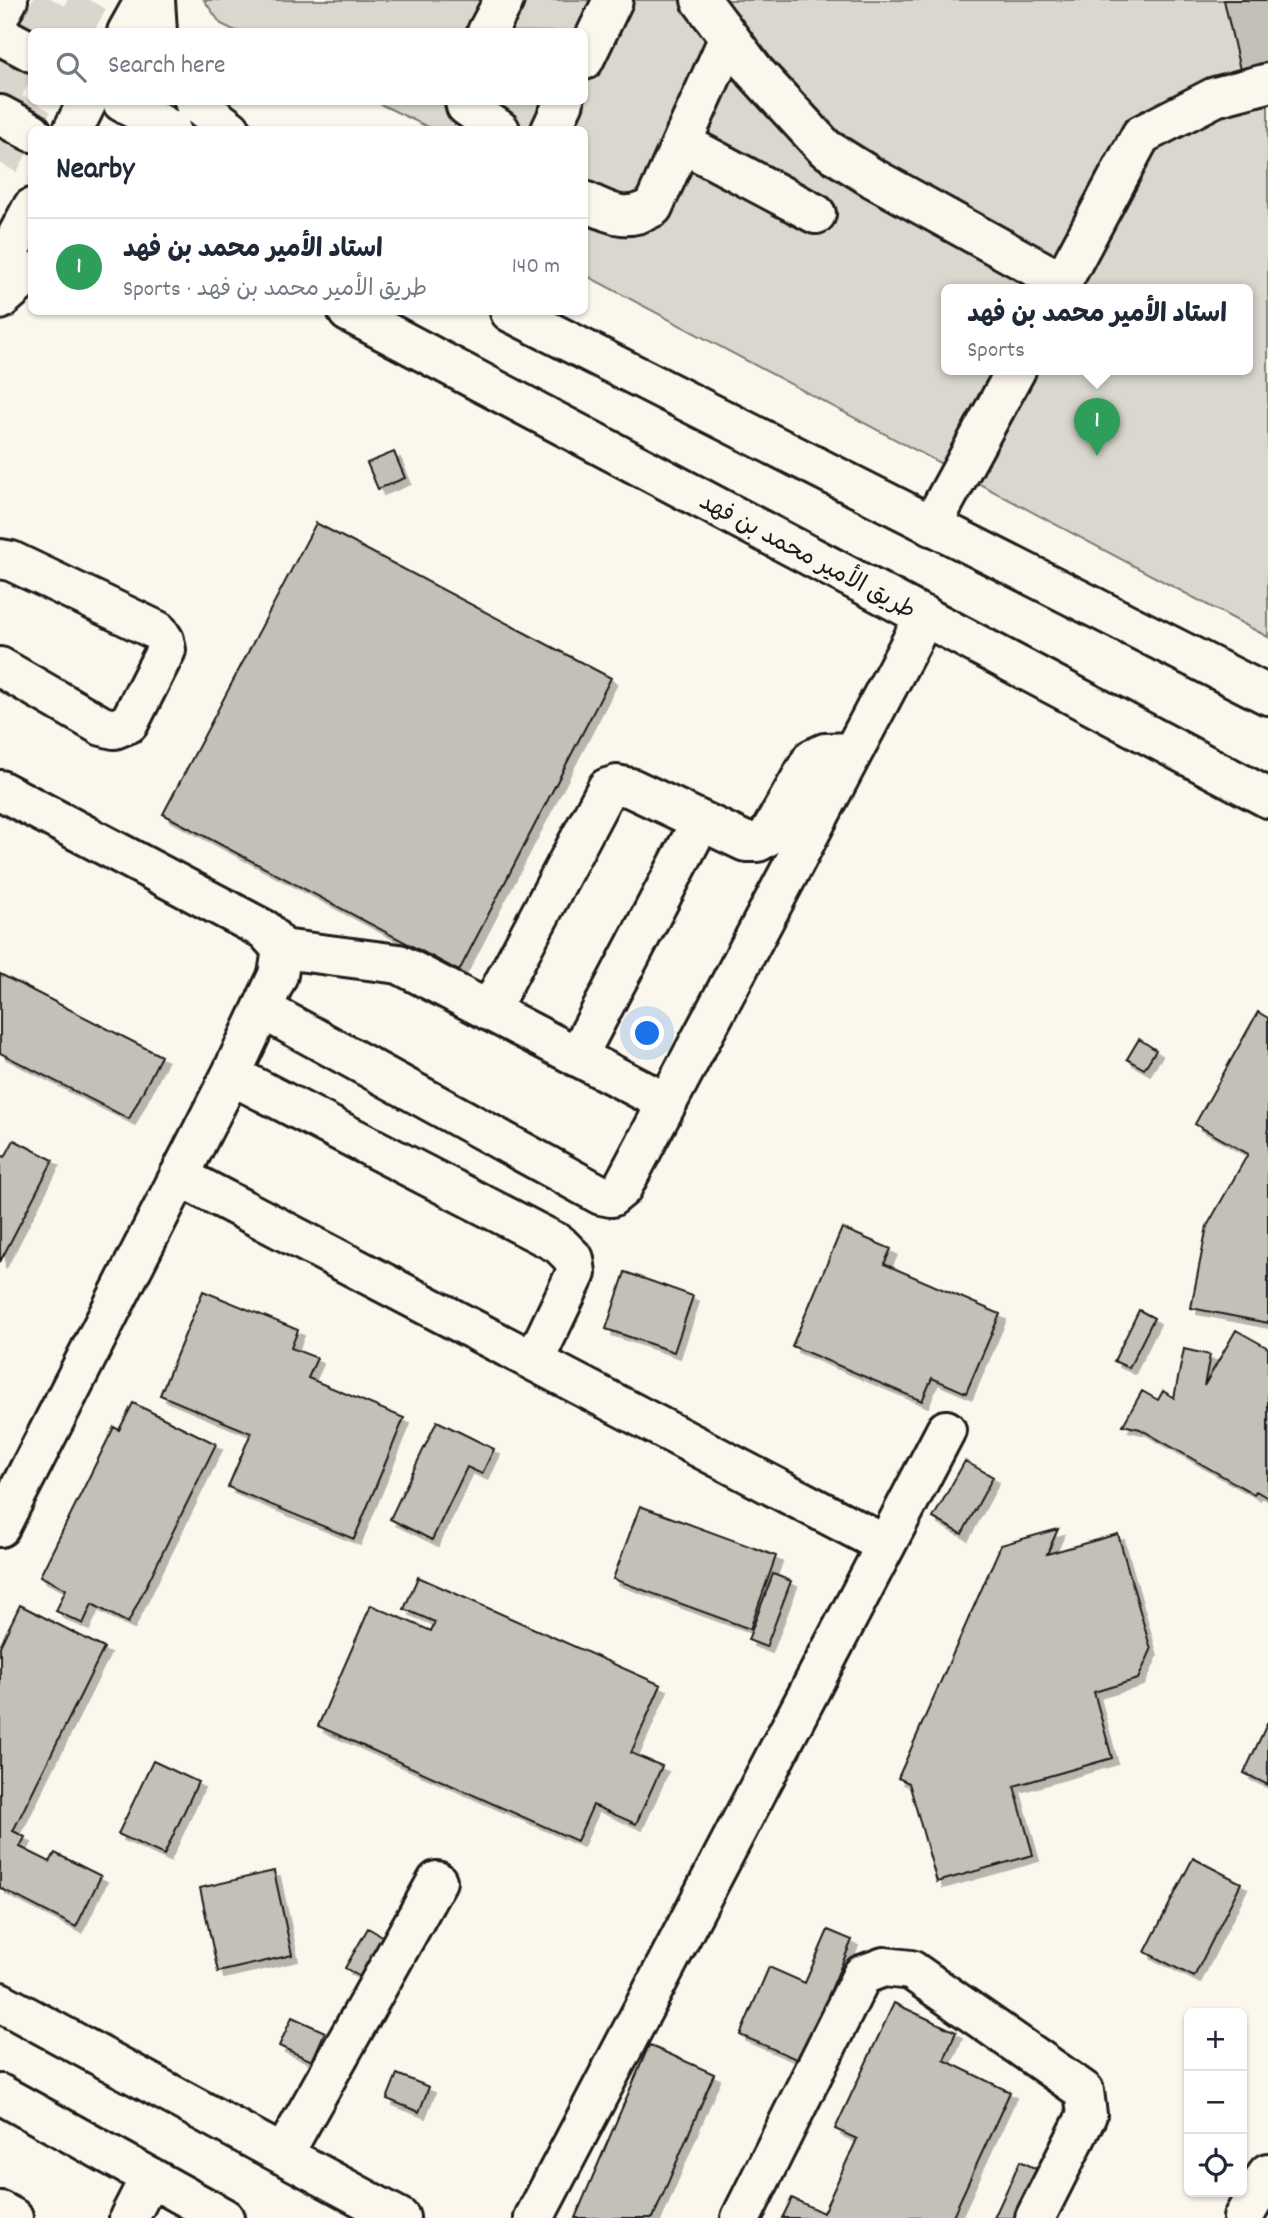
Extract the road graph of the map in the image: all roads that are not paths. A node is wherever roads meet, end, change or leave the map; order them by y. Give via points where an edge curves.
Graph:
1 (8, 0) edge
2 (145, 0) edge
3 (155, 0) edge
4 (504, 0) edge
5 (613, 0) edge
6 (701, 0) edge
7 (0, 14) edge
8 (129, 28) edge
9 (157, 28) edge
10 (489, 28) edge
11 (0, 35) edge
12 (729, 37) junction
13 (28, 50) edge
14 (588, 52) edge
15 (1268, 83) edge
16 (86, 105) edge
17 (127, 105) edge
18 (198, 105) edge
19 (467, 105) edge
20 (563, 105) edge
21 (0, 115) edge
22 (74, 126) edge
23 (165, 126) edge
24 (226, 126) edge
25 (494, 126) edge
26 (553, 126) edge
27 (28, 130) edge
28 (681, 143) junction
29 (588, 203) edge
30 (816, 214) dead end
31 (28, 216) edge
32 (0, 268) edge
33 (28, 276) edge
34 (1057, 284) edge
35 (1061, 284) edge
36 (0, 300) edge
37 (354, 315) edge
38 (516, 315) edge
39 (1013, 375) edge
40 (931, 526) junction
41 (0, 559) edge
42 (925, 616) junction
43 (0, 667) edge
44 (1268, 695) edge
45 (853, 752) junction
46 (0, 790) edge
47 (1268, 798) edge
48 (701, 821) junction
49 (282, 949) junction
50 (262, 1009) junction
51 (488, 1011) junction
52 (577, 1057) junction
53 (231, 1076) junction
54 (667, 1103) junction
55 (179, 1176) junction
56 (534, 1361) junction
57 (946, 1430) dead end
58 (0, 1527) edge
59 (886, 1545) junction
60 (437, 1881) dead end
61 (0, 2002) edge
62 (0, 2094) edge
63 (283, 2155) junction
64 (1268, 2174) edge
65 (150, 2177) junction
66 (0, 2211) edge
67 (1044, 2215) edge
68 (13, 2218) edge
69 (129, 2218) edge
70 (224, 2218) edge
71 (400, 2218) edge
72 (534, 2218) edge
73 (741, 2218) edge
74 (1244, 2218) edge

1 - 7 main road
2 - 8 main road
3 - 9 main road
4 - 10 main road
5 - 14 main road
6 - 12 main road
11 - 13 main road
12 - 28 main road
12 - 34 main road via 825,148
15 - 35 main road via 1215,97 1141,135
16 - 22 main road
17 - 23 main road
18 - 24 main road
19 - 25 main road
20 - 26 main road
21 - 27 main road
28 - 29 main road via 653,206 637,216 621,216
28 - 30 main road
31 - 32 main road
33 - 36 main road
37 - 42 main road, طريق الأمير محمد بن فهد
38 - 40 main road
39 - 40 main road
40 - 44 main road
41 - 43 main road via 158,631 166,650 129,723 114,729
42 - 45 main road
42 - 47 main road, طريق الأمير محمد بن فهد
45 - 48 main road via 825,753 812,759 768,836 758,842 746,842
45 - 54 main road
46 - 49 main road via 265,930
48 - 51 main road via 631,788 607,788
48 - 52 main road
49 - 50 main road via 278,975
49 - 51 main road via 398,964
50 - 53 main road
50 - 54 main road via 601,1195 611,1197 622,1188
51 - 52 main road
52 - 54 main road
53 - 55 main road
53 - 56 main road via 559,1244 574,1259 576,1273
55 - 56 main road
55 - 58 main road
56 - 59 main road
57 - 59 main road
59 - 72 main road
60 - 63 main road
61 - 63 main road
62 - 65 main road
63 - 71 main road
64 - 74 main road
65 - 69 main road
65 - 70 main road
66 - 68 main road
67 - 73 main road via 1087,2115 1084,2091 911,1970 884,1967 862,1975

